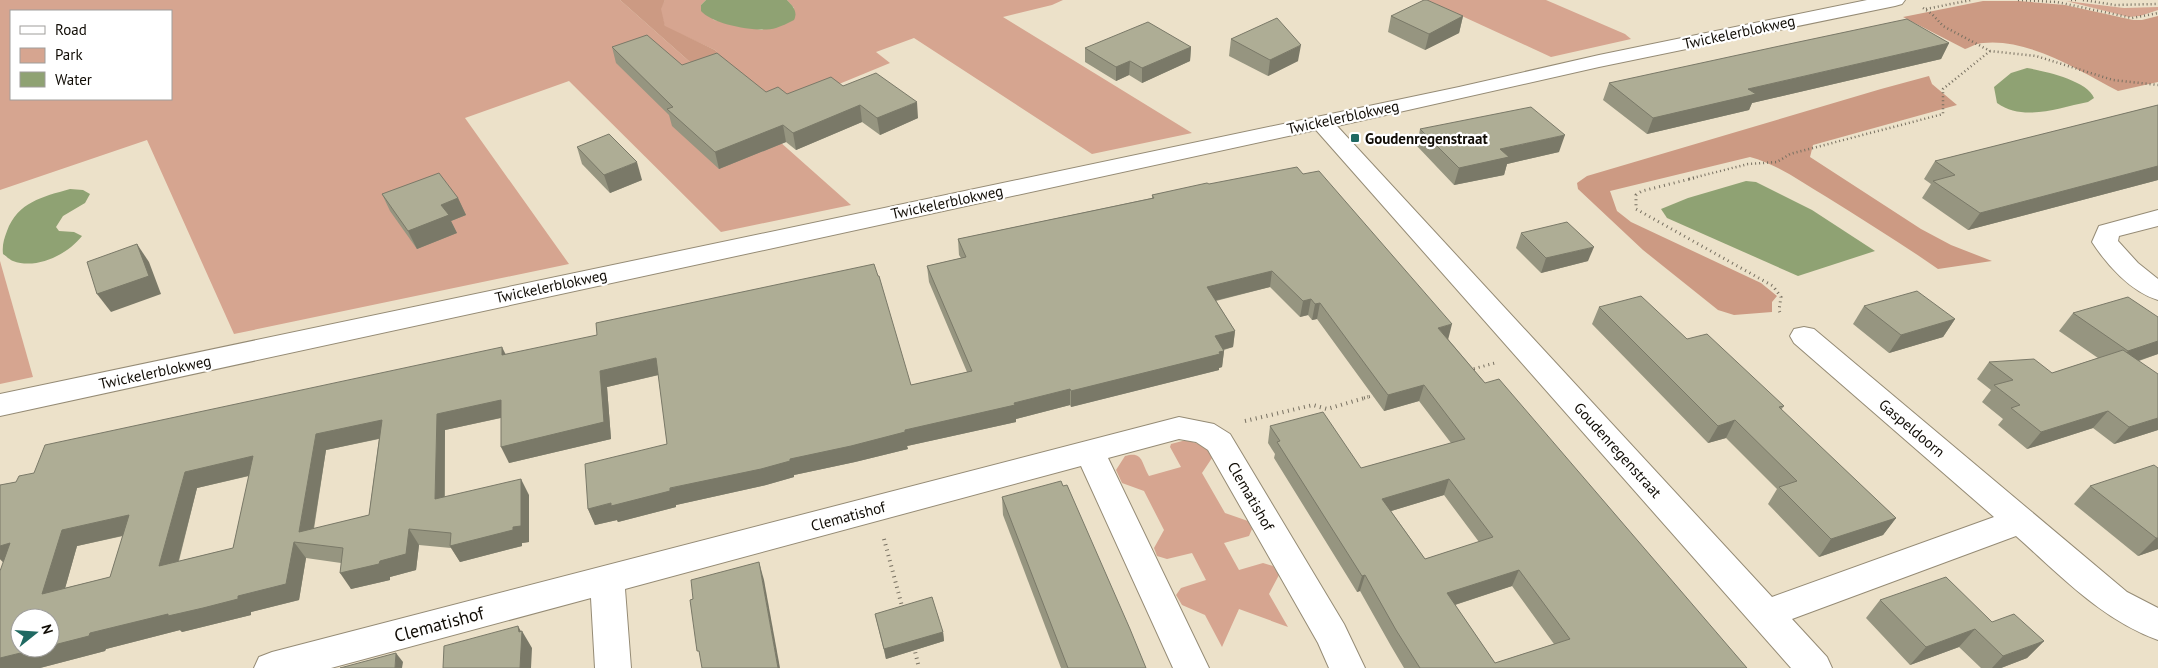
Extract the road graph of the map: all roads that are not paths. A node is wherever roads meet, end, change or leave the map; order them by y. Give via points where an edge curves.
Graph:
1 (1895, 0) edge
2 (1320, 122) junction
3 (2158, 218) edge
4 (2158, 291) edge
5 (1804, 336) road end
6 (0, 405) edge
7 (1090, 452) junction
8 (2021, 521) junction
9 (606, 580) junction
10 (1766, 614) junction
11 (2158, 625) edge
12 (272, 668) edge
13 (612, 668) edge
14 (1192, 668) edge
15 (1347, 668) edge
16 (1814, 668) edge

1 - 2 street, Twickelerblokweg
2 - 6 street, Twickelerblokweg
2 - 10 street, Goudenregenstraat
3 - 4 street via 2108,232 2105,242 2115,257
5 - 8 street, Gaspeldoorn
7 - 9 street, Clematishof
7 - 14 street
7 - 15 street, Clematishof via 1179,428 1203,432 1220,442 1332,635
8 - 10 street
8 - 11 street, Gaspeldoorn via 2115,602
9 - 12 street, Clematishof
9 - 13 street
10 - 16 street, Goudenregenstraat

